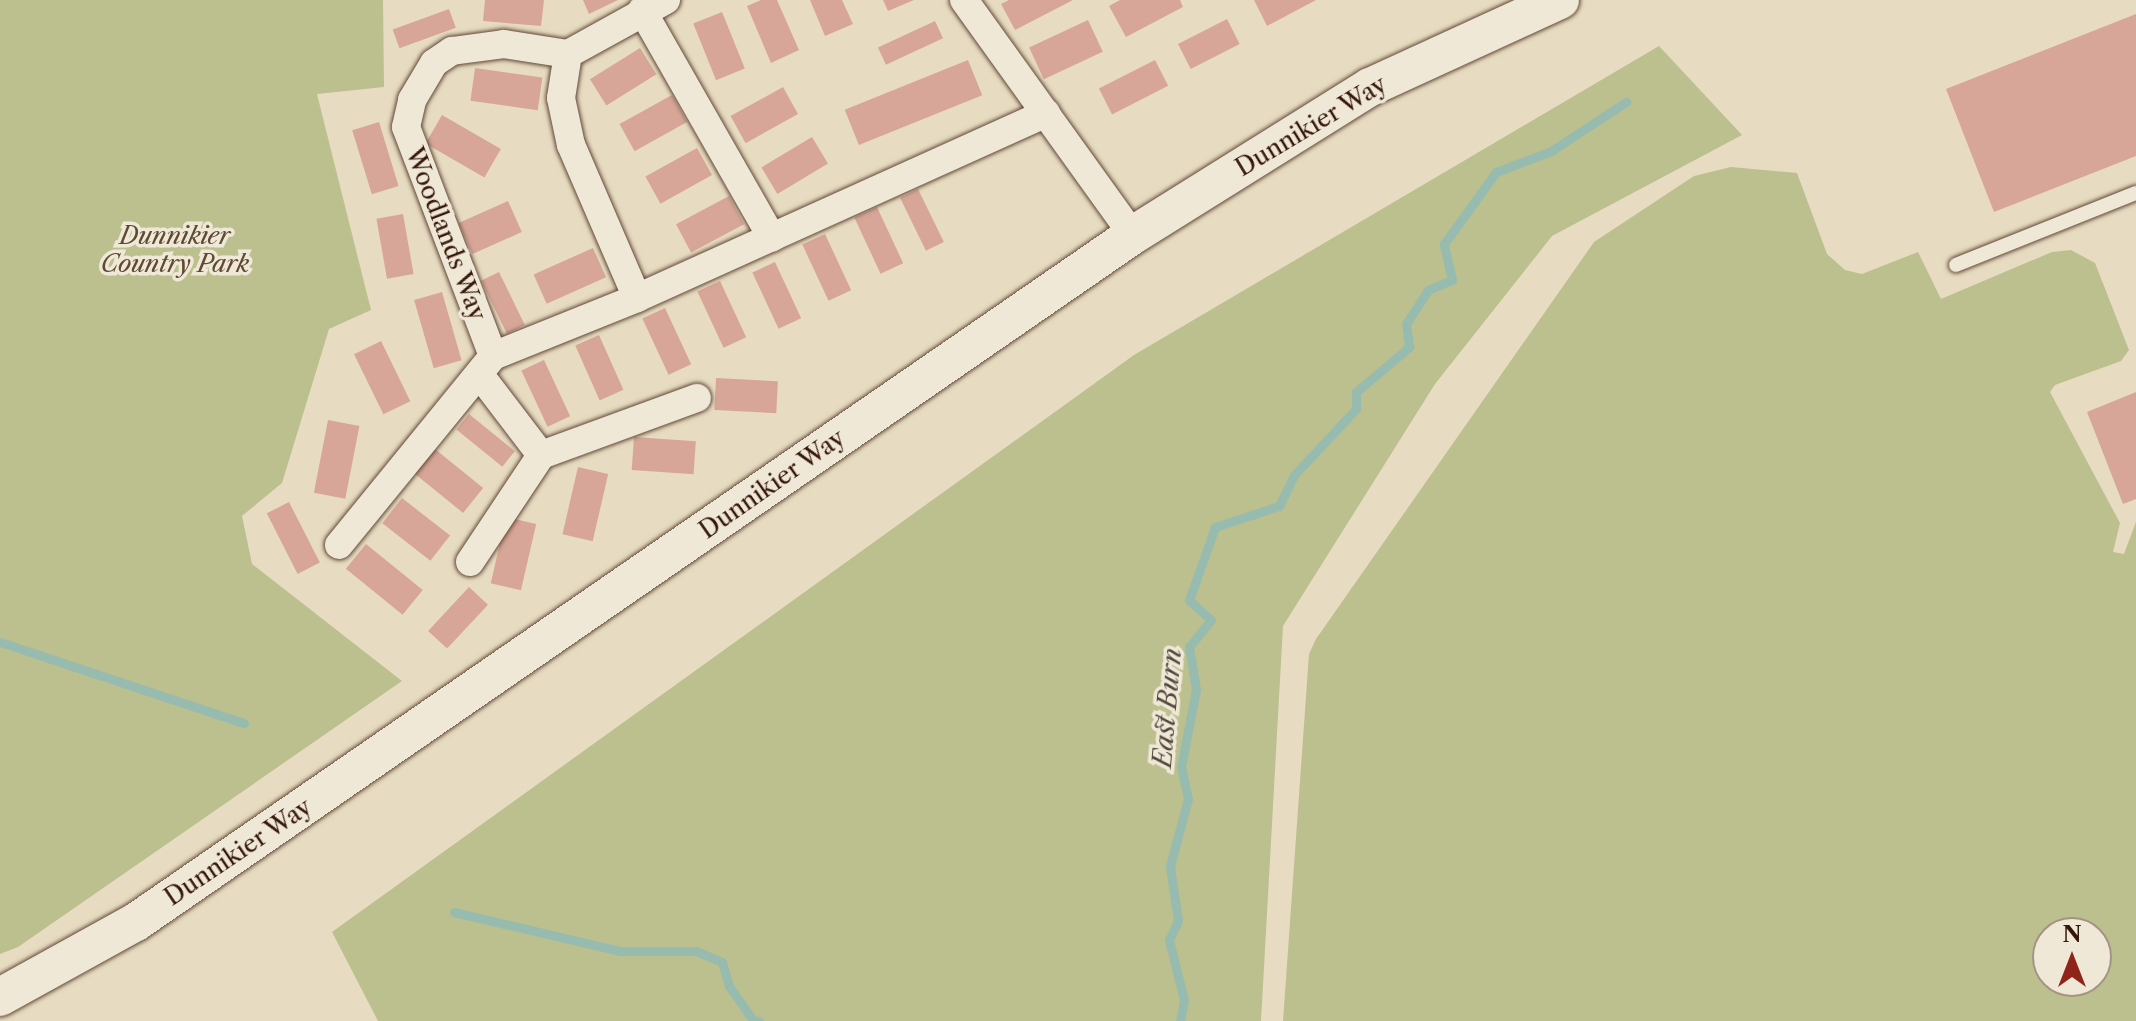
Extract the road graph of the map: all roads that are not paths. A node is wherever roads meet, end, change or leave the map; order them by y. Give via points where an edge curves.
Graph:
1 (964, 0) edge
2 (1560, 0) edge
3 (654, 5) edge
4 (568, 54) junction
5 (1046, 113) junction
6 (2136, 193) edge
7 (1133, 235) junction
8 (772, 238) junction
9 (1956, 265) dead end
10 (637, 298) junction
11 (486, 365) junction
12 (697, 398) dead end
13 (541, 455) junction
14 (339, 545) dead end
15 (470, 562) dead end
16 (0, 997) edge

1 - 5 street
2 - 7 main road, Dunnikier Way via 1370,87
3 - 4 street
3 - 8 street
4 - 10 street via 561,98 571,145
4 - 11 street, Woodlands Way via 504,44 452,51 434,63 412,100 406,127
5 - 7 street
5 - 8 street
6 - 9 lane
7 - 16 main road, Dunnikier Way via 136,922
8 - 10 street
10 - 11 street
11 - 13 street, Woodlands Way
11 - 14 street
12 - 13 street
13 - 15 street

